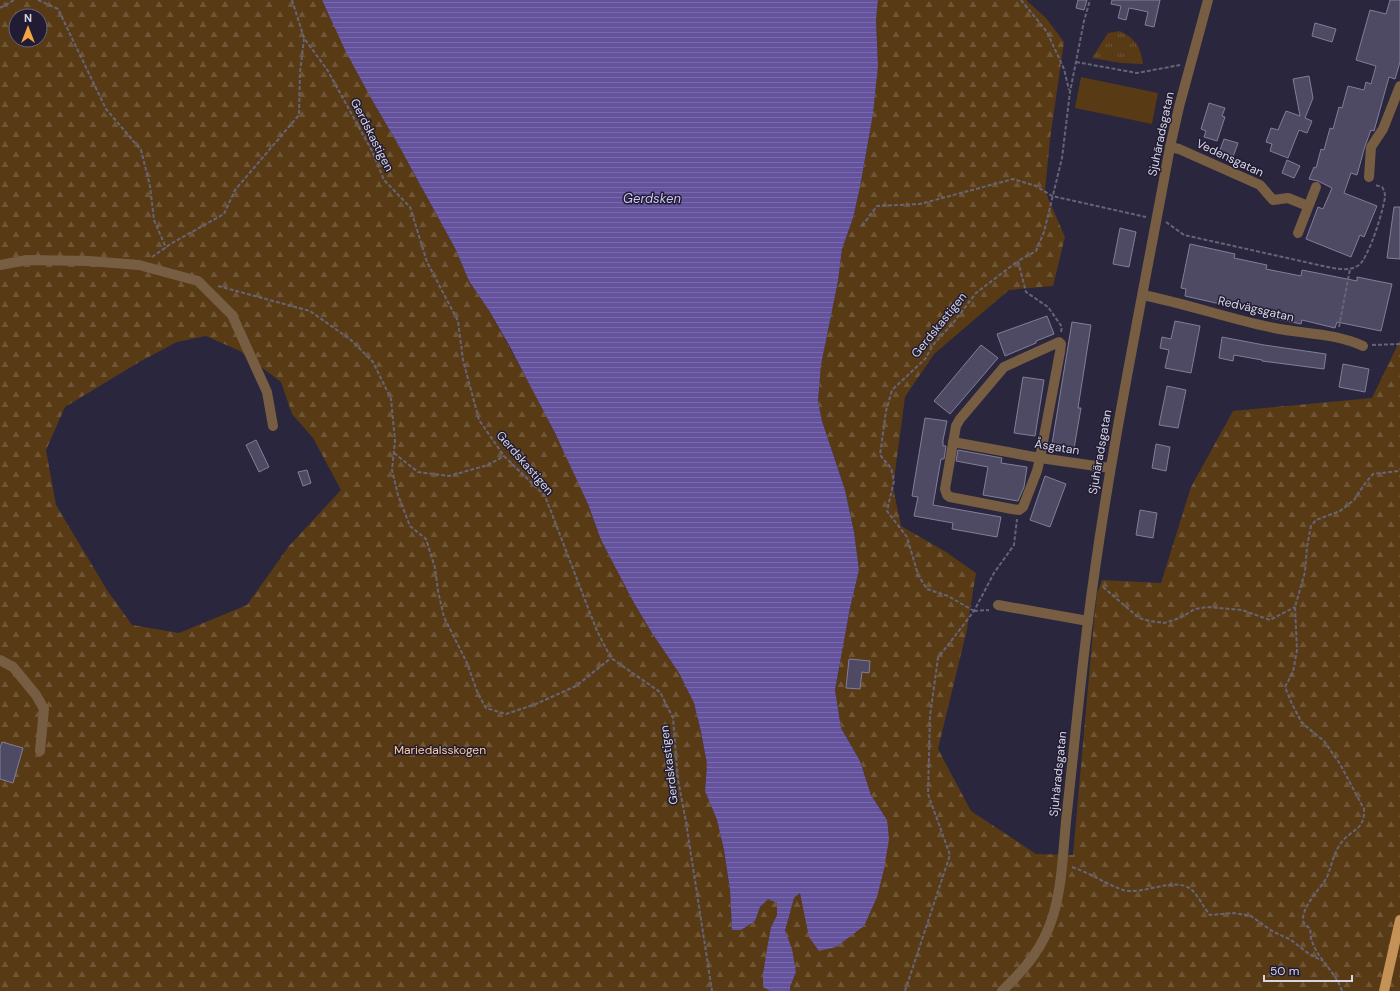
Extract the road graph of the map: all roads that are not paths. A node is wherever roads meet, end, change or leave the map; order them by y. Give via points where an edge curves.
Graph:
1 (1208, 0) edge
2 (1400, 86) edge
3 (1170, 147) junction
4 (1369, 177) dead end
5 (1316, 187) dead end
6 (1308, 206) junction
7 (1298, 234) dead end
8 (0, 265) edge
9 (1143, 295) junction
10 (1363, 346) road end
11 (273, 426) dead end
12 (953, 442) junction
13 (1040, 458) junction
14 (1110, 468) junction
15 (998, 605) road end
16 (1088, 621) junction
17 (0, 660) edge
18 (40, 751) dead end
19 (1400, 920) edge
20 (1002, 991) edge
21 (1384, 991) edge

1 - 3 street, Sjuhäradsgatan
2 - 4 street via 1383,129 1371,147
3 - 6 street, Vedensgatan via 1260,185 1273,200 1288,198
3 - 9 street, Sjuhäradsgatan
5 - 6 street
6 - 7 street
8 - 11 street via 27,260 139,265 198,281 232,315 267,392
9 - 10 street, Redvägsgatan via 1258,325 1337,337
9 - 14 street, Sjuhäradsgatan
12 - 13 street, Åsgatan
12 - 13 street via 945,489 947,496 1018,510 1023,507
12 - 13 street via 960,419 1004,367 1059,342 1060,352
13 - 14 street, Åsgatan
14 - 16 street, Sjuhäradsgatan
15 - 16 street
16 - 20 street, Sjuhäradsgatan via 1061,867 1053,915 1032,960
17 - 18 street via 13,667 44,709
19 - 21 main road

